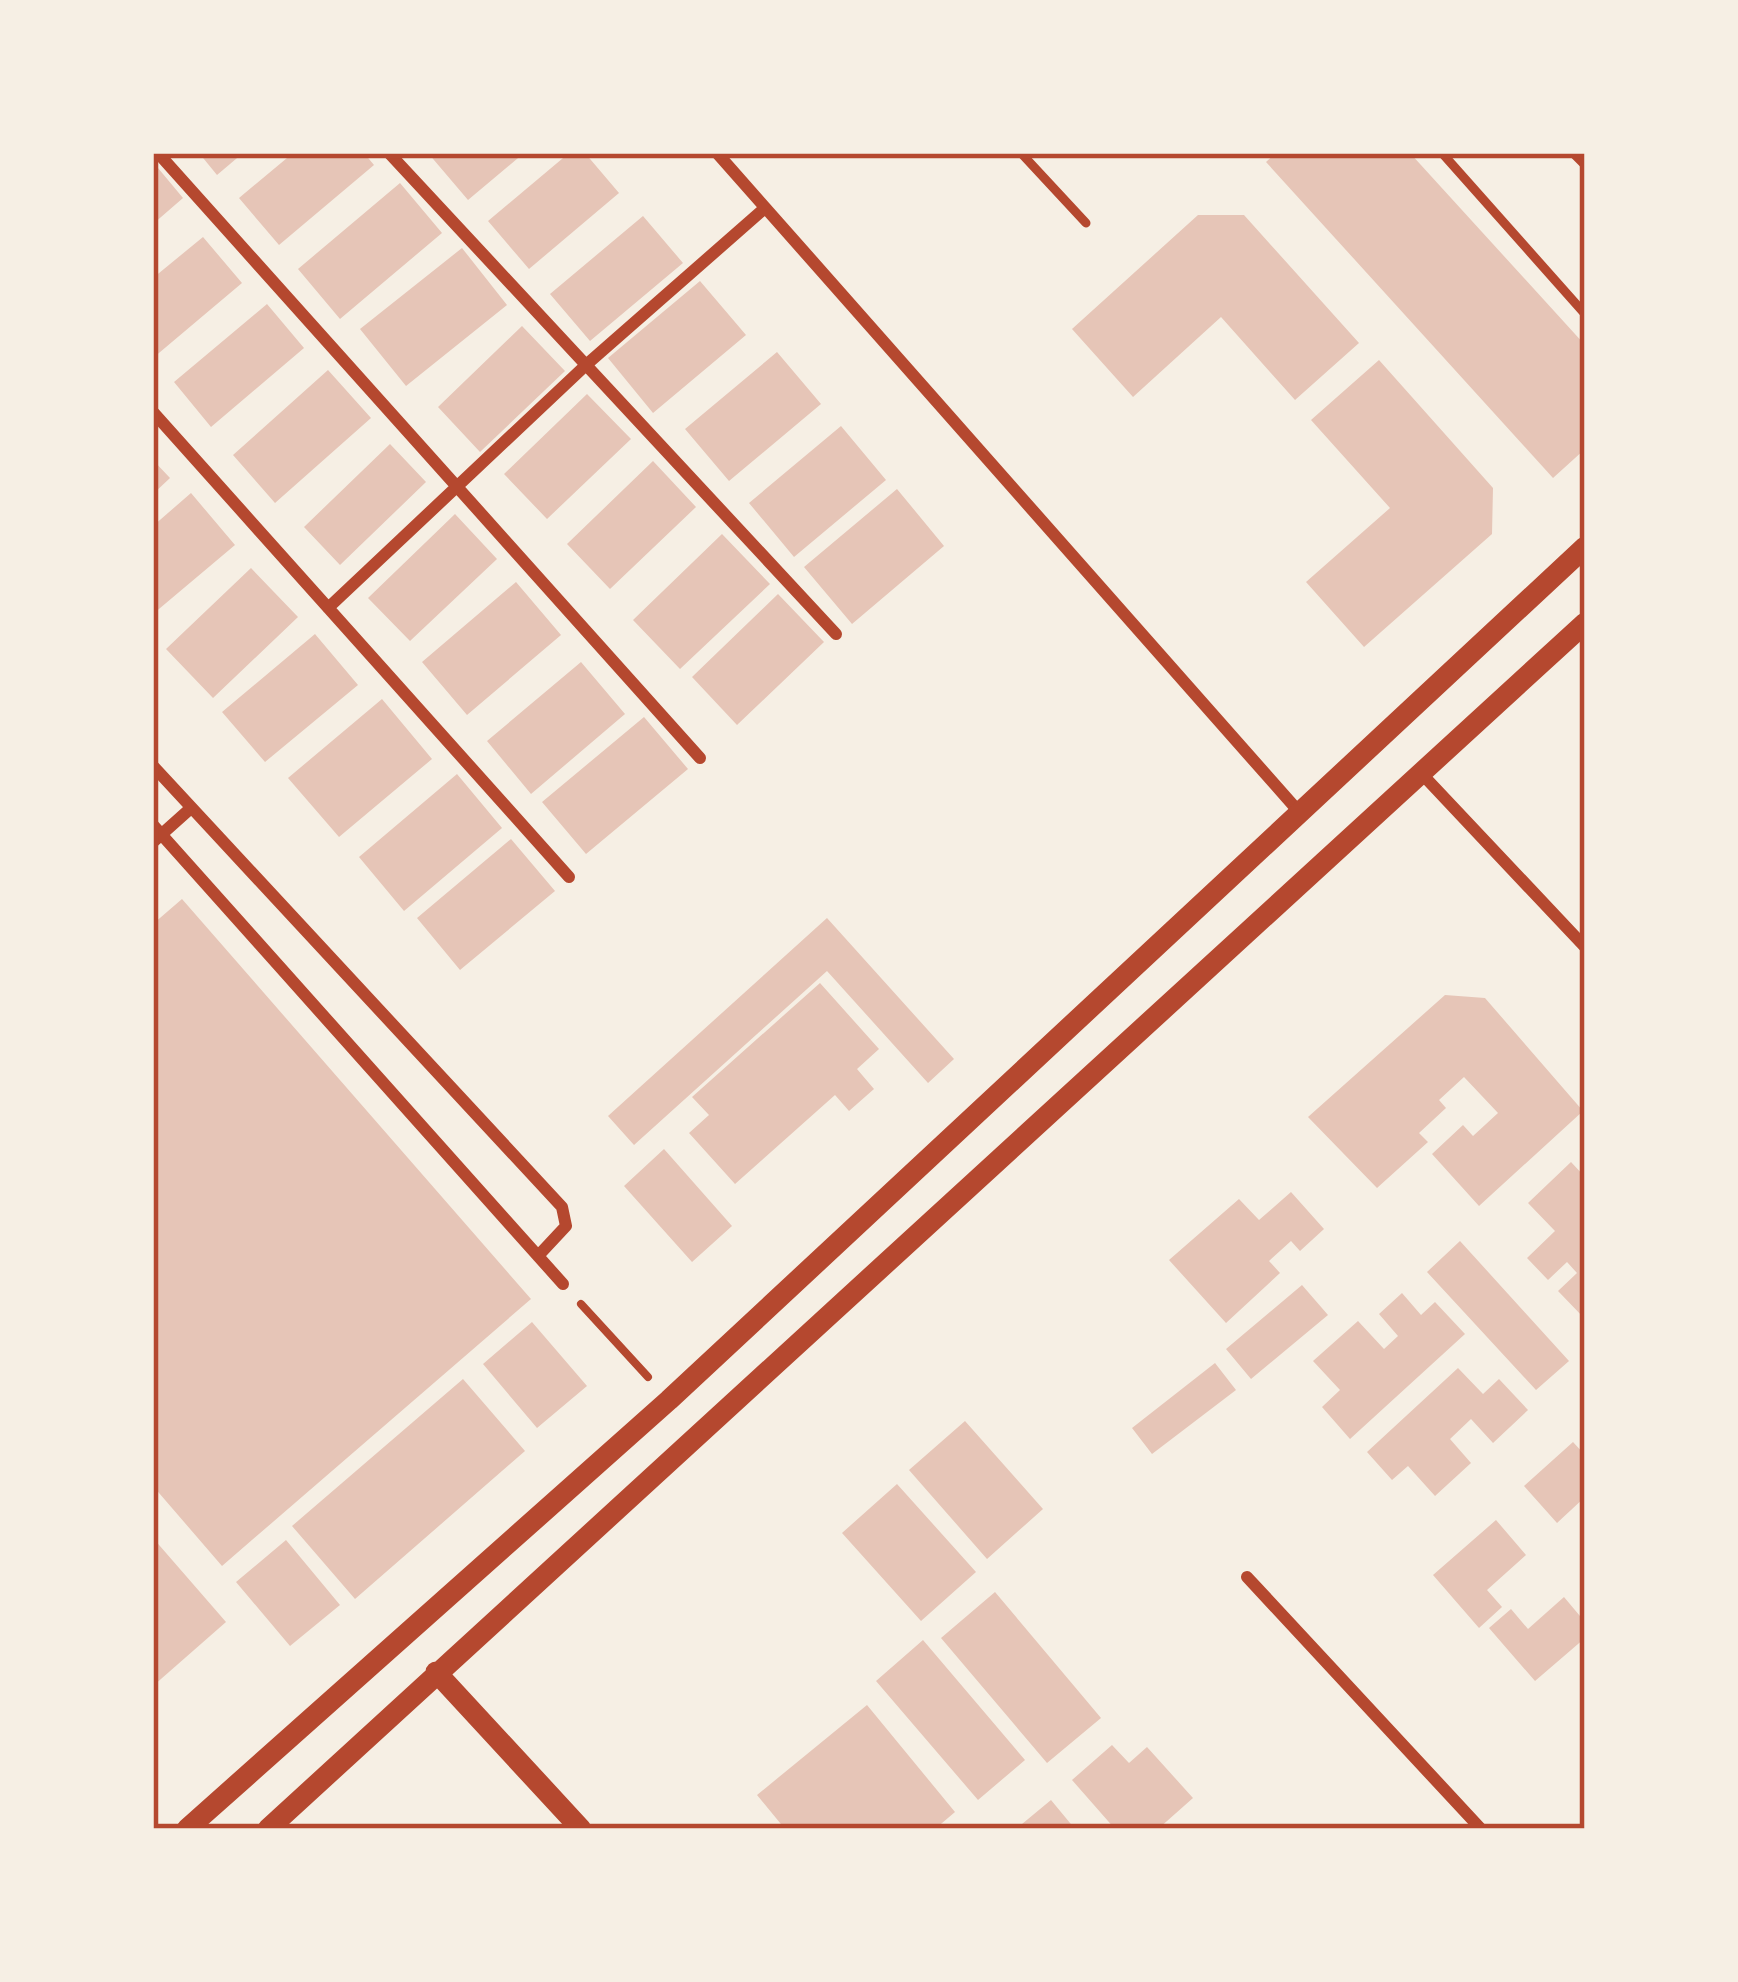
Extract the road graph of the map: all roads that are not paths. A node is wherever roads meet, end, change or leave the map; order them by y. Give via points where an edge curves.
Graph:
1 (158, 153) edge
2 (389, 153) edge
3 (717, 153) edge
4 (1022, 153) edge
5 (1442, 153) edge
6 (1573, 153) edge
7 (1585, 165) edge
8 (765, 208) junction
9 (1087, 223) dead end
10 (1585, 314) edge
11 (586, 365) junction
12 (153, 412) edge
13 (457, 488) junction
14 (1585, 547) edge
15 (328, 608) junction
16 (1585, 623) edge
17 (836, 634) dead end
18 (700, 758) dead end
19 (153, 766) edge
20 (1421, 772) junction
21 (191, 808) junction
22 (1301, 814) junction
23 (156, 834) edge
24 (569, 877) dead end
25 (1585, 947) edge
26 (538, 1256) junction
27 (562, 1283) road end
28 (1247, 1577) dead end
29 (436, 1672) junction
30 (188, 1829) edge
31 (268, 1829) edge
32 (581, 1829) edge
33 (1481, 1829) edge

1 - 13 street
2 - 11 street
3 - 8 street
4 - 9 lane
5 - 10 lane
6 - 7 lane
8 - 11 street
8 - 22 street
11 - 13 street
11 - 17 street
12 - 15 street
13 - 15 street
13 - 18 street
14 - 22 street
15 - 24 street
16 - 20 street
19 - 21 street
20 - 25 street
20 - 29 street
21 - 23 street
21 - 26 street via 562,1207 566,1226
22 - 30 street via 669,1400
23 - 26 street
26 - 27 street
28 - 33 street
29 - 31 street
29 - 32 street

